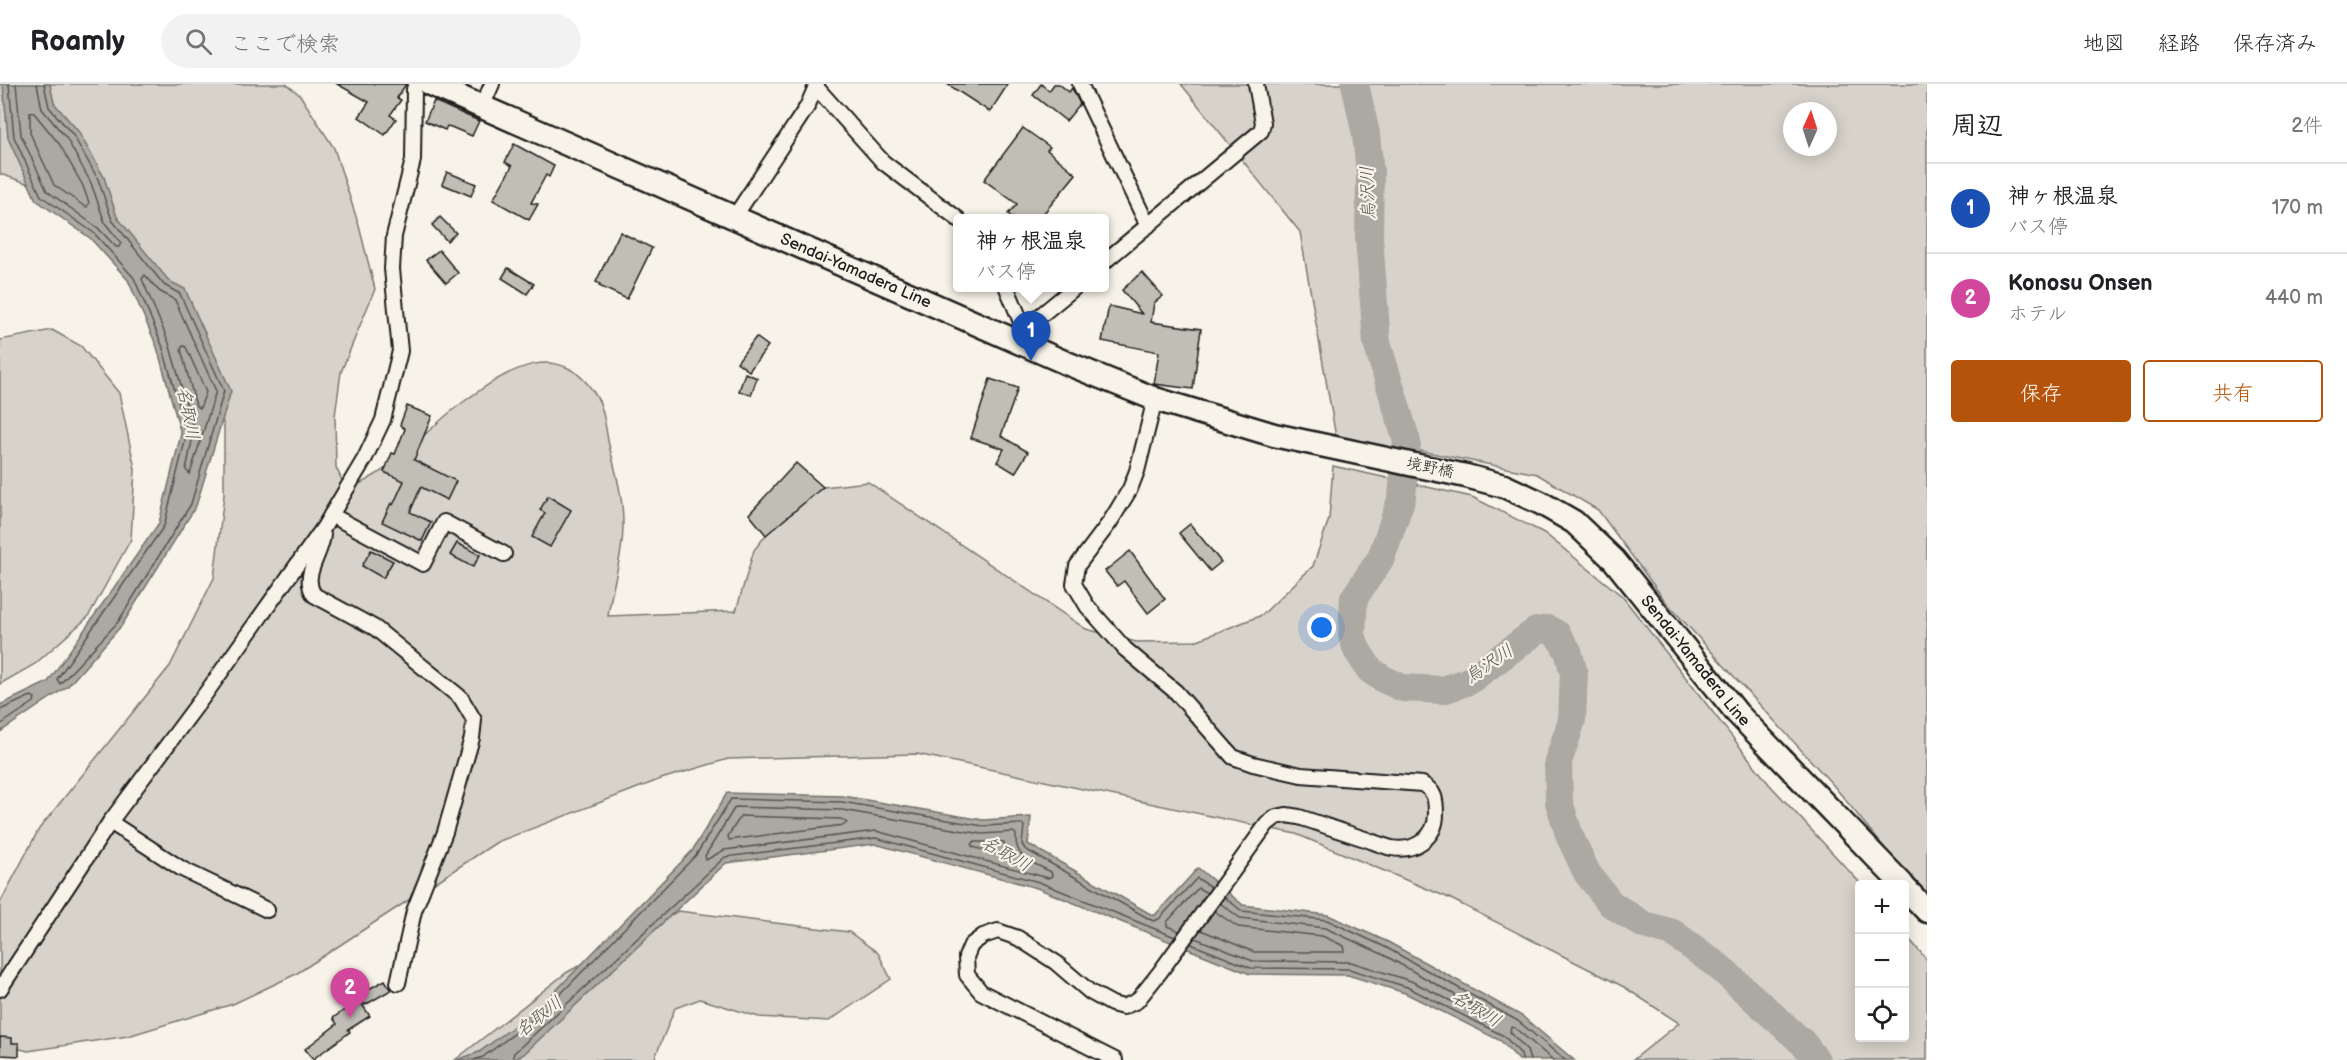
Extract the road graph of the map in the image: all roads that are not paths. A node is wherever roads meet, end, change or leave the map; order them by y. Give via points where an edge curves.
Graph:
1 (417, 84) edge
2 (430, 84) edge
3 (492, 84) edge
4 (1080, 84) edge
5 (1256, 84) edge
6 (817, 86) edge
7 (482, 107) junction
8 (735, 216) junction
9 (953, 216) edge
10 (1148, 226) junction
11 (1109, 258) edge
12 (1008, 292) edge
13 (1070, 292) edge
14 (1022, 335) junction
15 (1155, 399) junction
16 (1395, 460) joint
17 (1466, 476) joint
18 (328, 521) junction
19 (504, 555) dead end
20 (110, 822) junction
21 (1898, 880) edge
22 (1909, 891) edge
23 (267, 910) dead end
24 (1927, 911) edge
25 (398, 983) dead end
26 (0, 989) edge
27 (1115, 1060) edge

1 - 18 street via 413,160 394,236 392,269 398,361 383,420
2 - 7 main road, Sendai-Yamadera Line
3 - 7 street
4 - 10 street
5 - 10 street via 1261,130
6 - 8 street
6 - 9 street via 883,162
7 - 8 main road, Sendai-Yamadera Line
8 - 14 main road, Sendai-Yamadera Line
10 - 11 street
12 - 14 street
13 - 14 street
14 - 15 main road, Sendai-Yamadera Line via 1064,362
15 - 16 main road, Sendai-Yamadera Line via 1274,435
15 - 27 street via 1130,489 1077,566 1074,584 1087,606 1125,650 1176,692 1233,757 1301,775 1422,784 1431,789 1436,799 1436,819 1432,833 1423,842 1392,848 1299,817 1276,817 1241,858 1160,972 1137,1000 1123,1007 1090,992 1018,938 998,931 971,945 966,957 967,975 981,992
16 - 17 main road, 境野橋
17 - 21 main road, Sendai-Yamadera Line via 1504,486 1574,522 1614,560 1737,713
18 - 19 street via 423,564 444,522
18 - 20 street
18 - 25 street via 310,572 314,595 375,628 460,698 474,720 445,832 414,912
20 - 23 street via 182,869
20 - 26 street
22 - 24 main road, Sendai-Yamadera Line

